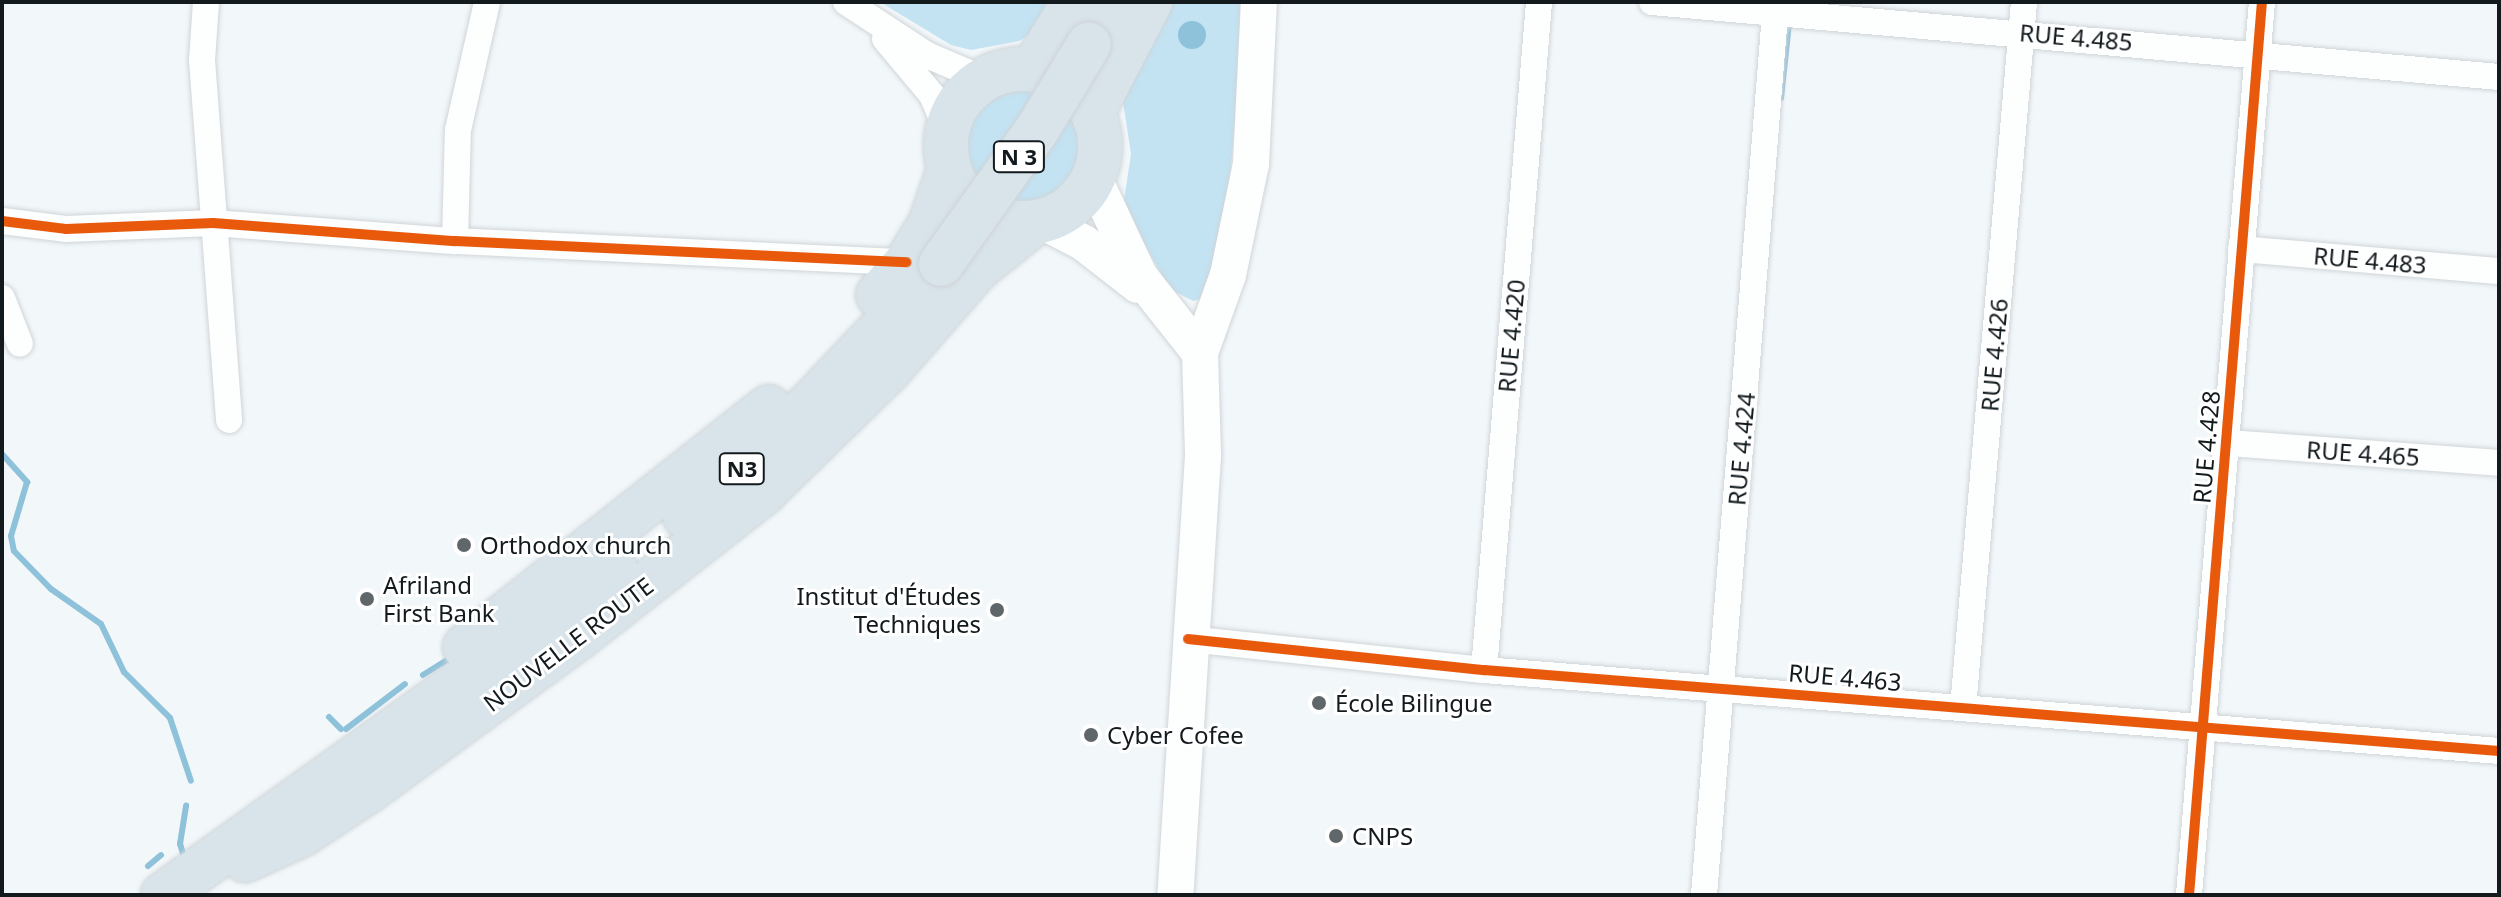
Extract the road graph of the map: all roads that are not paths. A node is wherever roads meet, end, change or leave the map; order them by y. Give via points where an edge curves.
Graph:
1 (206, 2) edge
2 (487, 2) edge
3 (846, 2) edge
4 (1074, 2) edge
5 (1112, 2) edge
6 (1150, 2) edge
7 (1259, 2) edge
8 (1539, 2) edge
9 (1652, 2) edge
10 (2024, 2) edge
11 (2262, 2) edge
12 (1776, 8) edge
13 (873, 24) junction
14 (2022, 32) junction
15 (2257, 55) junction
16 (1033, 69) junction
17 (2499, 77) edge
18 (983, 79) junction
19 (1093, 112) junction
20 (948, 150) junction
21 (1094, 179) junction
22 (2, 221) edge
23 (213, 223) junction
24 (1038, 223) junction
25 (455, 241) junction
26 (2241, 249) junction
27 (924, 263) junction
28 (2499, 271) edge
29 (2, 298) edge
30 (1171, 311) junction
31 (20, 344) dead end
32 (1200, 353) junction
33 (229, 420) dead end
34 (2228, 443) junction
35 (2499, 463) edge
36 (1188, 639) junction
37 (1484, 670) junction
38 (1722, 686) junction
39 (1963, 708) junction
40 (2200, 728) junction
41 (2499, 751) edge
42 (240, 853) junction
43 (163, 895) edge
44 (201, 895) edge
45 (1175, 895) edge
46 (1704, 895) edge
47 (2189, 895) edge

1 - 23 street via 202,60
2 - 25 street via 460,117
3 - 13 street
4 - 16 highway
5 - 27 highway, N 3, bridge via 1037,130
6 - 19 highway
7 - 32 main road via 1251,164 1228,275
8 - 37 street, RUE 4.420
9 - 12 street, RUE 4.485
10 - 14 street, RUE 4.426
11 - 15 street, RUE 4.428
12 - 14 street, RUE 4.485
12 - 38 street, RUE 4.424
13 - 18 street via 950,67
13 - 20 street via 932,95
14 - 15 street, RUE 4.485
14 - 39 street, RUE 4.426
15 - 17 street, RUE 4.485
15 - 26 street, RUE 4.428
16 - 18 highway via 1007,70
16 - 19 highway via 1058,76
18 - 20 highway via 960,101
19 - 21 highway via 1100,134
20 - 24 highway via 962,193 982,212 1006,222
20 - 27 highway, NOUVELLE ROUTE / N3
21 - 24 highway via 1082,198
21 - 30 main road via 1140,277
22 - 23 street via 66,229
23 - 25 street
23 - 33 street
24 - 30 main road via 1084,243
24 - 42 highway, NOUVELLE ROUTE / N3 via 976,270 888,371 764,492 393,773 302,834
25 - 27 street
26 - 28 street, RUE 4.483
26 - 34 street, RUE 4.428
27 - 42 highway, NOUVELLE ROUTE / N3 via 761,414 274,796
27 - 42 highway, NOUVELLE ROUTE / N3 via 812,402 726,484 517,644 496,669
29 - 31 street
30 - 32 main road
32 - 36 main road via 1203,456
34 - 35 street, RUE 4.465
34 - 40 street, RUE 4.428
36 - 37 street, RUE 4.463
36 - 45 main road
37 - 38 street, RUE 4.463
38 - 39 street, RUE 4.463
38 - 46 street, RUE 4.424
39 - 40 street, RUE 4.463
40 - 41 street, RUE 4.463
40 - 47 street, RUE 4.428
42 - 43 highway, NOUVELLE ROUTE / N3
42 - 44 highway, NOUVELLE ROUTE / N3

